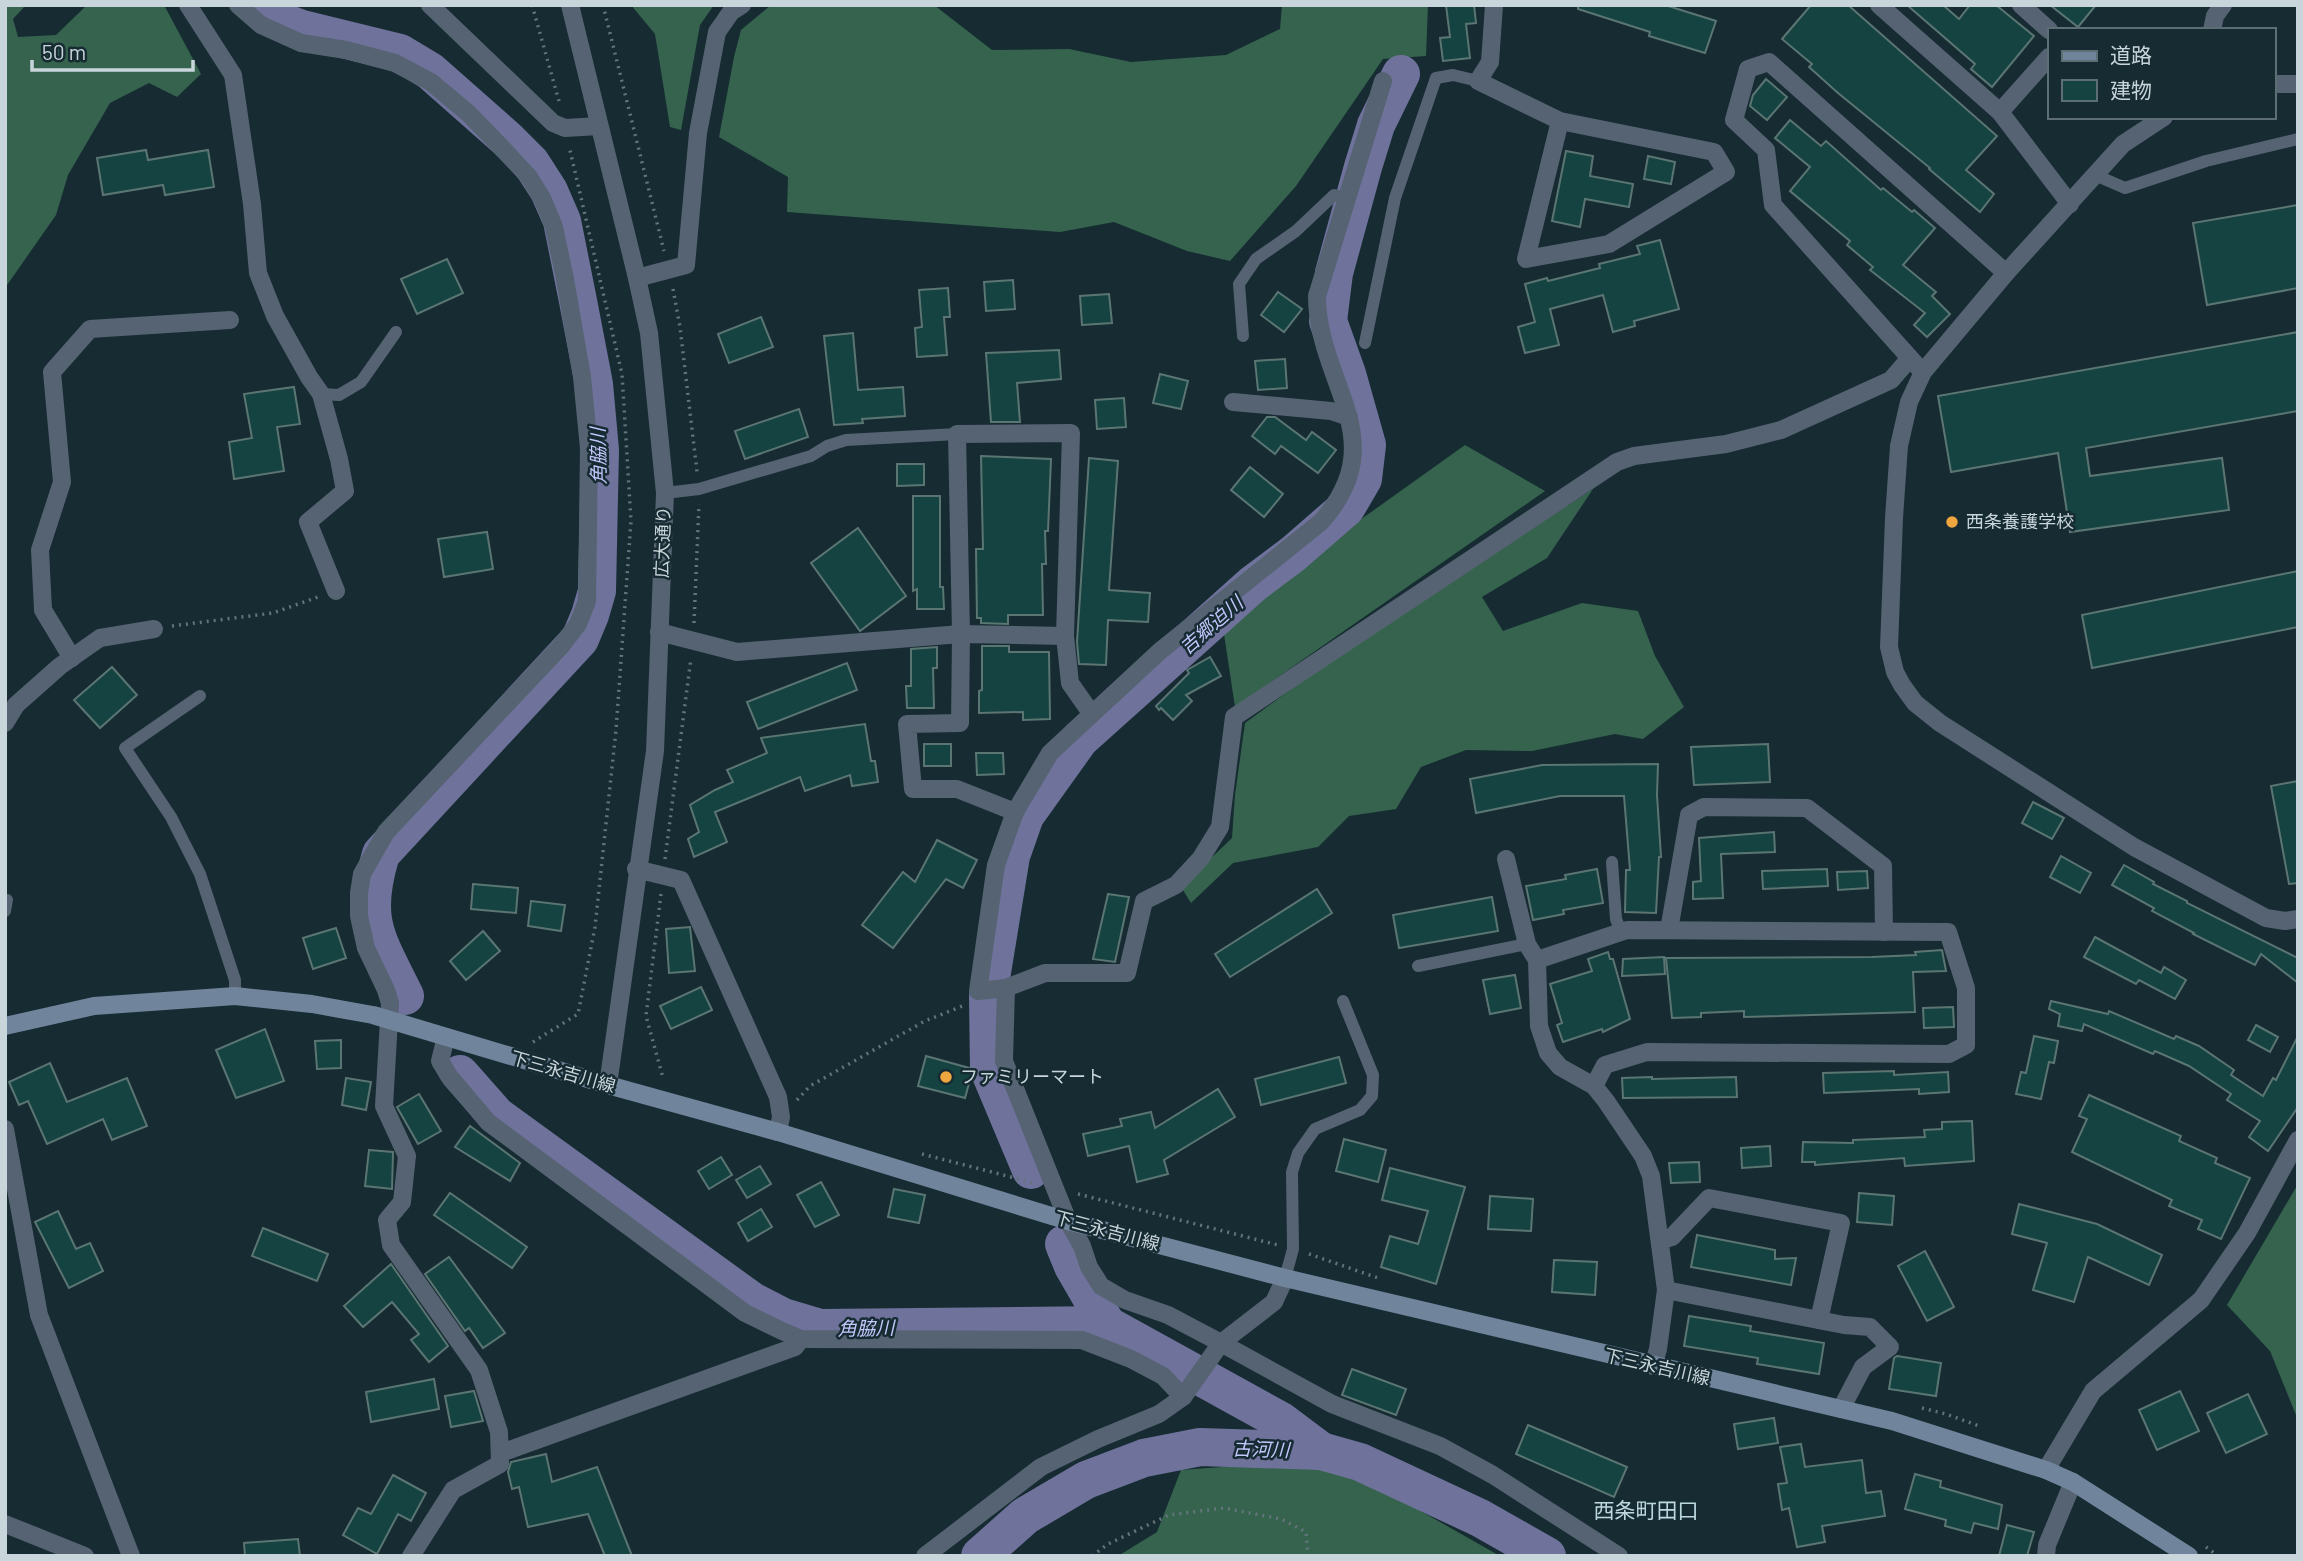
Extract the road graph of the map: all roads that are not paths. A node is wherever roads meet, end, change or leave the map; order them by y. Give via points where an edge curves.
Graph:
1 (188, 5) edge
2 (237, 5) edge
3 (430, 5) edge
4 (570, 5) edge
5 (742, 5) edge
6 (1494, 5) edge
7 (1879, 5) edge
8 (2021, 5) edge
9 (2048, 29) edge
10 (2048, 58) edge
11 (1383, 80) dead end
12 (1478, 81) junction
13 (2275, 84) edge
14 (2298, 84) edge
15 (2000, 111) junction
16 (2161, 119) edge
17 (1560, 121) junction
18 (599, 127) junction
19 (2298, 139) edge
20 (2095, 175) junction
21 (1346, 198) junction
22 (2070, 204) junction
23 (2006, 273) junction
24 (637, 278) junction
25 (230, 320) dead end
26 (396, 332) dead end
27 (1244, 336) dead end
28 (1365, 343) dead end
29 (1910, 358) junction
30 (1891, 380) junction
31 (1919, 380) junction
32 (321, 394) junction
33 (1233, 402) dead end
34 (1349, 416) junction
35 (957, 434) junction
36 (664, 494) junction
37 (336, 591) road end
38 (153, 629) road end
39 (659, 632) junction
40 (961, 634) junction
41 (1065, 636) junction
42 (72, 658) junction
43 (200, 696) dead end
44 (1091, 713) junction
45 (5, 723) edge
46 (1015, 812) junction
47 (1506, 859) dead end
48 (1612, 862) dead end
49 (636, 869) junction
50 (2298, 919) edge
51 (1669, 930) junction
52 (1621, 932) junction
53 (1884, 932) junction
54 (1527, 944) junction
55 (1537, 960) junction
56 (1418, 966) dead end
57 (992, 989) junction
58 (235, 996) junction
59 (1343, 1000) dead end
60 (389, 1020) junction
61 (5, 1026) edge
62 (446, 1037) junction
63 (608, 1085) junction
64 (1594, 1086) junction
65 (780, 1125) junction
66 (5, 1129) edge
67 (2298, 1140) edge
68 (1068, 1221) junction
69 (1661, 1240) junction
70 (1285, 1278) junction
71 (1666, 1290) junction
72 (1819, 1321) junction
73 (801, 1339) junction
74 (1219, 1346) junction
75 (1653, 1366) junction
76 (1186, 1393) junction
77 (1841, 1409) junction
78 (501, 1453) junction
79 (2046, 1470) junction
80 (2073, 1482) junction
81 (5, 1524) edge
82 (2193, 1548) edge
83 (85, 1556) edge
84 (131, 1556) edge
85 (411, 1556) edge
86 (925, 1556) edge
87 (1619, 1556) edge
88 (2046, 1556) edge

1 - 32 street via 233,75 258,273 275,316
2 - 60 street via 261,25 301,43 395,63 431,82 529,177 554,227 582,377 589,448 587,601 578,624 561,646 386,832 362,874 359,916 366,948 390,1003
3 - 18 street via 553,123 565,128
4 - 18 street, 広大通り
5 - 24 street via 716,32 698,132 686,265
6 - 12 street via 1490,62
7 - 15 street
8 - 9 street
10 - 15 street
11 - 21 street
12 - 17 street
12 - 28 lane via 1453,75 1436,78 1395,198
13 - 14 street
15 - 22 street
16 - 20 street via 2123,144
17 - 17 street via 1714,152 1726,172 1609,244 1526,259
18 - 24 street, 広大通り
19 - 20 lane via 2206,161 2125,188
20 - 22 street
21 - 27 lane via 1334,195 1296,231 1256,259 1239,284
21 - 34 street via 1317,296 1317,318
22 - 23 street
23 - 29 street via 1769,62 1748,69 1734,120 1766,150 1773,205
23 - 31 street
24 - 36 street, 広大通り via 649,333
25 - 42 street via 90,329 52,372 62,482 40,550 43,610
26 - 32 lane via 361,382 339,395
29 - 30 street
29 - 31 street
30 - 31 street
30 - 57 street via 1781,430 1616,462 1234,717 1220,827 1201,858 1176,885 1144,901 1127,973 1045,973
31 - 50 street via 1899,446 1889,648 1895,672 1914,703 2134,847 2266,918
32 - 37 street via 345,491 308,522
33 - 34 street
34 - 44 street via 1354,456 1336,505
35 - 36 lane via 846,440 811,456 699,489
35 - 40 street
35 - 41 street via 1071,433
36 - 39 street, 広大通り
38 - 42 street via 100,638
39 - 40 street via 737,652
39 - 49 street, 広大通り via 654,751
40 - 41 street
40 - 46 street via 960,723 907,724 913,789 957,789
41 - 44 street via 1070,683
42 - 45 street via 16,705
43 - 58 lane via 125,748 171,817 200,874 235,980
44 - 46 street via 1050,753
46 - 57 street via 996,865
47 - 54 street
48 - 52 lane
49 - 63 street, 広大通り
49 - 65 street via 681,880 778,1097
51 - 52 street
51 - 53 street
51 - 53 street via 1689,815 1704,807 1807,808 1883,866
52 - 55 street
53 - 64 street via 1948,932 1966,988 1966,1045 1948,1054 1647,1052 1605,1065
54 - 55 street
54 - 56 lane
55 - 64 street via 1539,1026 1548,1053 1560,1067
57 - 68 street via 1004,1061
58 - 60 main road, 下三永吉川線 via 312,1004
58 - 61 main road, 下三永吉川線 via 94,1006
59 - 70 lane via 1373,1075 1372,1096 1360,1110 1315,1129 1298,1153 1292,1172 1293,1249
60 - 62 main road, 下三永吉川線
60 - 78 street via 384,1106 407,1156 402,1202 387,1220 391,1245 479,1370
62 - 63 main road, 下三永吉川線
62 - 73 street via 440,1061 488,1122 746,1313
63 - 65 main road, 下三永吉川線
64 - 69 street via 1643,1156 1651,1176
65 - 68 main road, 下三永吉川線
66 - 84 street via 39,1315
67 - 79 street via 2247,1233 2201,1300 2093,1391
68 - 70 main road, 下三永吉川線
68 - 74 street via 1101,1286 1168,1315
69 - 71 street
69 - 72 street via 1672,1237 1709,1198 1841,1223
70 - 74 street via 1274,1302
70 - 75 main road, 下三永吉川線
71 - 72 street
71 - 75 street
72 - 77 street via 1870,1327 1890,1347 1863,1367
73 - 76 street via 1082,1340 1131,1359
73 - 78 street via 795,1347
74 - 76 street
74 - 87 street via 1332,1404 1440,1446
75 - 77 main road, 下三永吉川線
76 - 86 street via 1159,1414 1041,1467
77 - 79 main road, 下三永吉川線
78 - 85 street via 500,1464 453,1490
79 - 80 main road, 下三永吉川線
80 - 82 main road, 下三永吉川線
80 - 88 street
81 - 83 street

